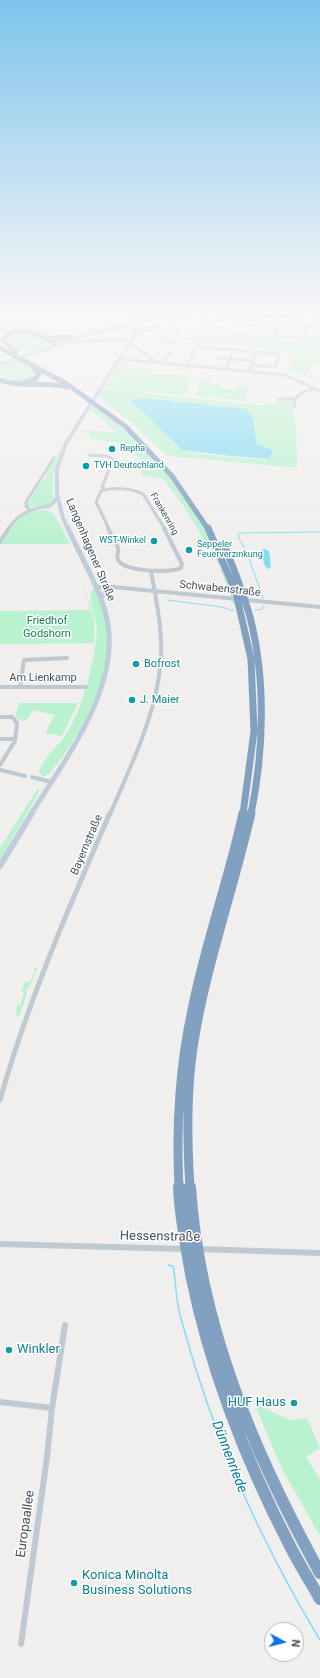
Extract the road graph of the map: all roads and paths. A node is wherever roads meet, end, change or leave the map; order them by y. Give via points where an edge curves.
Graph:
1 (75, 390) edge
2 (79, 390) edge
3 (99, 390) edge
4 (310, 390) edge
5 (84, 393) junction
6 (294, 398) junction
7 (278, 400) dead end
8 (102, 405) junction
9 (295, 406) dead end
10 (89, 455) dead end
11 (54, 458) dead end
12 (183, 480) dead end
13 (105, 489) junction
14 (57, 498) junction
15 (46, 506) junction
16 (59, 506) junction
17 (30, 510) junction
18 (210, 520) dead end
19 (0, 542) edge
20 (151, 570) junction
21 (119, 588) junction
22 (98, 589) junction
23 (111, 589) junction
24 (154, 592) junction
25 (101, 598) junction
26 (320, 607) edge
27 (67, 658) dead end
28 (0, 687) edge
29 (20, 687) junction
30 (86, 687) dead end
31 (0, 717) edge
32 (0, 739) edge
33 (15, 739) junction
34 (0, 765) edge
35 (0, 770) edge
36 (25, 776) dead end
37 (32, 777) dead end
38 (51, 782) junction
39 (0, 866) edge
40 (0, 1100) edge
41 (0, 1244) edge
42 (320, 1253) edge
43 (65, 1325) dead end
44 (0, 1402) edge
45 (52, 1408) junction
46 (320, 1573) edge
47 (320, 1599) edge
48 (21, 1644) dead end

1 - 5 highway
2 - 5 highway
3 - 14 main road, Langenhagener Straße via 62,450 56,476
4 - 6 street
5 - 8 highway
6 - 7 street
6 - 9 street
8 - 12 highway via 147,440
8 - 47 highway via 151,450 190,498 229,570 246,629 254,707 250,774 236,844 208,942 186,1037 178,1109 179,1180 187,1244 200,1312 227,1402 287,1541
10 - 13 street via 113,459 102,487
11 - 17 street via 26,502
13 - 20 street, Frankenring via 100,493 96,504 118,550 118,561
13 - 20 street, Frankenring via 141,492 151,505 182,567 173,571
14 - 15 main road
14 - 16 main road, Langenhagener Straße
15 - 16 main road
15 - 17 street
16 - 22 main road, Langenhagener Straße
17 - 19 street via 20,514
18 - 46 highway via 238,580 254,637 259,678 260,739 252,808 244,846 204,992 193,1050 187,1110 189,1187 210,1309 236,1392 275,1487
20 - 24 street
21 - 22 street, Schwabenstraße
21 - 23 street, Schwabenstraße
21 - 24 street, Schwabenstraße
22 - 23 street, Schwabenstraße
22 - 25 main road, Langenhagener Straße
23 - 25 main road
24 - 26 street, Schwabenstraße
24 - 40 street, Bayernstraße via 161,655 152,710 134,759 28,1009
25 - 38 main road, Langenhagener Straße via 107,618 109,639 101,686 95,705
27 - 29 street via 24,660
28 - 29 street, Am Lienkamp
29 - 30 street, Am Lienkamp
31 - 33 street via 12,717 16,720
32 - 33 street
33 - 34 street
35 - 36 street
37 - 38 street
38 - 39 main road, Langenhagener Straße
41 - 42 street, Hessenstraße
43 - 45 street, Europaallee
44 - 45 street
45 - 48 street, Europaallee

